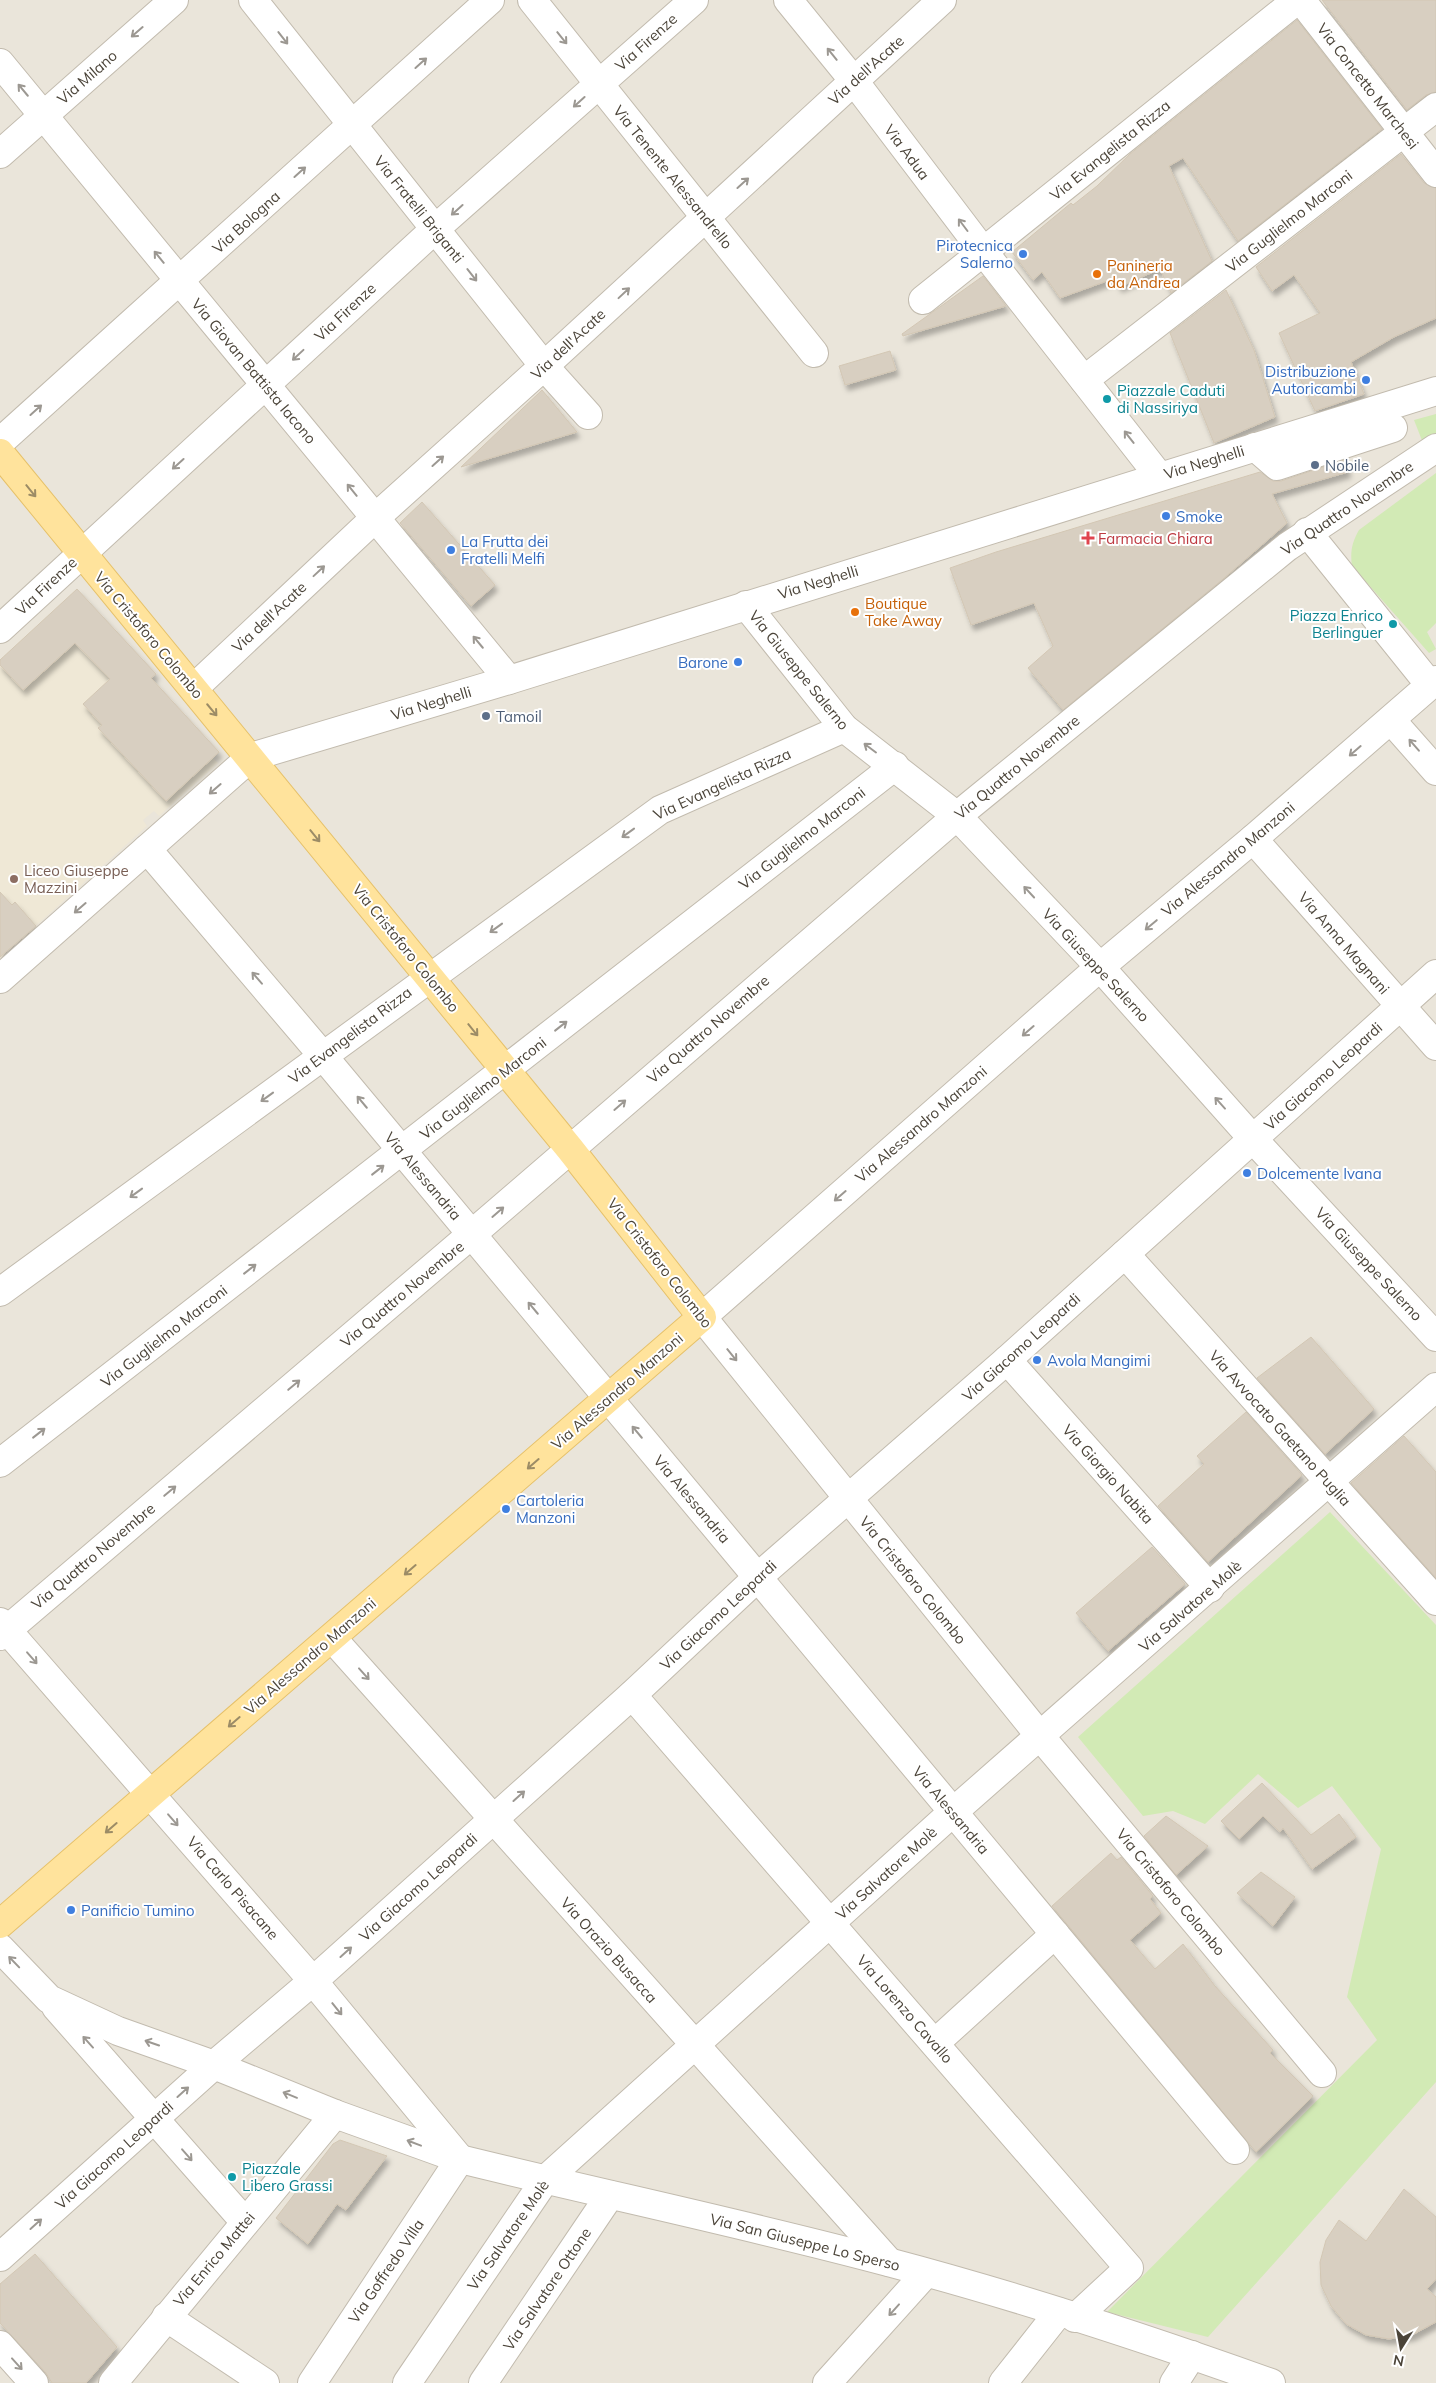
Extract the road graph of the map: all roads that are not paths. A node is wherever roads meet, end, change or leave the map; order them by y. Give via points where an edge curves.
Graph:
1 (174, 0) edge
2 (253, 0) edge
3 (490, 0) edge
4 (532, 0) edge
5 (694, 0) edge
6 (788, 0) edge
7 (942, 0) edge
8 (1299, 0) edge
9 (0, 63) edge
10 (854, 81) junction
11 (599, 84) junction
12 (1436, 107) edge
13 (44, 114) junction
14 (352, 125) junction
15 (1404, 132) junction
16 (0, 154) edge
17 (1436, 173) edge
18 (705, 217) junction
19 (435, 229) junction
20 (982, 252) junction
21 (180, 282) junction
22 (923, 300) dead end
23 (814, 353) dead end
24 (544, 366) junction
25 (1084, 380) junction
26 (266, 385) junction
27 (1436, 391) edge
28 (1436, 399) edge
29 (588, 415) dead end
30 (1389, 418) junction
31 (0, 442) edge
32 (1436, 448) edge
33 (0, 453) edge
34 (1411, 466) junction
35 (1160, 476) junction
36 (375, 518) junction
37 (1307, 532) junction
38 (81, 553) junction
39 (746, 605) junction
40 (0, 629) edge
41 (509, 680) junction
42 (1433, 682) edge
43 (194, 688) junction
44 (1392, 720) junction
45 (844, 728) junction
46 (251, 757) junction
47 (895, 766) junction
48 (1436, 771) edge
49 (956, 816) junction
50 (1253, 839) junction
51 (147, 849) junction
52 (1100, 967) junction
53 (1436, 974) edge
54 (429, 976) junction
55 (0, 979) edge
56 (1400, 1006) junction
57 (1436, 1046) edge
58 (323, 1056) junction
59 (505, 1070) junction
60 (1253, 1139) junction
61 (570, 1148) junction
62 (403, 1151) junction
63 (472, 1234) junction
64 (1125, 1254) junction
65 (0, 1292) edge
66 (702, 1317) junction
67 (1436, 1337) edge
68 (1007, 1360) junction
69 (1436, 1387) edge
70 (609, 1398) junction
71 (0, 1463) edge
72 (1330, 1482) junction
73 (848, 1500) junction
74 (758, 1577) junction
75 (1210, 1588) junction
76 (1436, 1601) edge
77 (2, 1629) edge
78 (332, 1638) junction
79 (632, 1695) junction
80 (1040, 1736) junction
81 (151, 1794) junction
82 (954, 1812) junction
83 (493, 1820) junction
84 (0, 1924) edge
85 (830, 1924) junction
86 (1055, 1934) junction
87 (0, 1948) edge
88 (314, 1981) junction
89 (49, 1999) junction
90 (935, 2043) junction
91 (693, 2045) junction
92 (214, 2065) junction
93 (1322, 2073) dead end
94 (335, 2114) junction
95 (155, 2118) junction
96 (1235, 2150) dead end
97 (460, 2159) junction
98 (545, 2180) junction
99 (610, 2195) junction
100 (245, 2222) junction
101 (0, 2257) edge
102 (889, 2262) junction
103 (926, 2274) junction
104 (1067, 2315) junction
105 (166, 2317) junction
106 (0, 2345) edge
107 (1192, 2354) junction
108 (34, 2383) edge
109 (113, 2383) edge
110 (265, 2383) edge
111 (312, 2383) edge
112 (407, 2383) edge
113 (483, 2383) edge
114 (827, 2383) edge
115 (1003, 2383) edge
116 (1174, 2383) edge
117 (1271, 2383) edge

1 -> 13 street, Via Milano
2 -> 14 street, Via Fratelli Briganti
14 -> 3 street, Via Bologna
4 -> 11 street, Via Tenente Alessandrello
5 - 11 street, Via Firenze
10 -> 6 street, Via Adua
7 - 10 street, Via dell'Acate
8 - 15 street, Via Concetto Marchesi
8 - 20 street, Via Evangelista Rizza
13 -> 9 street, Via Giovan Battista Iacono
18 -> 10 street, Via dell'Acate
20 -> 10 street, Via Adua
11 - 18 street, Via Tenente Alessandrello
11 -> 19 street, Via Firenze
12 - 15 street, Via Guglielmo Marconi
13 - 16 street, Via Milano
21 -> 13 street, Via Giovan Battista Iacono
14 - 19 street, Via Fratelli Briganti
21 -> 14 street, Via Bologna
15 - 17 street, Via Concetto Marchesi
15 - 25 street, Via Guglielmo Marconi
18 - 23 street, Via Tenente Alessandrello
24 -> 18 street, Via dell'Acate
19 -> 24 street, Via Fratelli Briganti
19 -> 26 street, Via Firenze
20 - 22 street, Via Evangelista Rizza
20 - 25 street, Via Adua
21 - 26 street, Via Giovan Battista Iacono
31 -> 21 street, Via Bologna
24 - 29 street, Via Fratelli Briganti
36 -> 24 street, Via dell'Acate
35 -> 25 street, Via Adua
36 -> 26 street, Via Giovan Battista Iacono
26 -> 38 street, Via Firenze
27 - 30 street
28 - 30 street
30 - 34 street
30 - 35 street, Via Neghelli via 1255,447
32 - 34 street, Via Quattro Novembre
33 -> 38 main road, Via Cristoforo Colombo
34 - 37 street, Via Quattro Novembre
35 - 39 street, Via Neghelli
41 -> 36 street, Via Giovan Battista Iacono
43 -> 36 street, Via dell'Acate
37 - 42 street
37 - 49 street, Via Quattro Novembre
38 - 40 street, Via Firenze
38 - 43 main road, Via Cristoforo Colombo
39 - 41 street, Via Neghelli
39 - 45 street, Via Giuseppe Salerno
41 - 46 street, Via Neghelli
42 - 44 street, Via Alessandro Manzoni
43 -> 46 main road, Via Cristoforo Colombo
48 -> 44 street
44 -> 50 street, Via Alessandro Manzoni
47 -> 45 street, Via Giuseppe Salerno
45 -> 54 street, Via Evangelista Rizza via 660,810
46 -> 51 street
46 -> 54 main road, Via Cristoforo Colombo
47 - 49 street, Via Giuseppe Salerno
59 -> 47 street, Via Guglielmo Marconi
52 -> 49 street, Via Giuseppe Salerno
61 -> 49 street, Via Quattro Novembre
50 -> 52 street, Via Alessandro Manzoni
50 - 56 street, Via Anna Magnani
51 -> 55 street
58 -> 51 street, Via Alessandria
60 -> 52 street, Via Giuseppe Salerno
52 -> 66 street, Via Alessandro Manzoni
53 - 56 street, Via Giacomo Leopardi
54 - 58 street, Via Evangelista Rizza
54 -> 59 main road, Via Cristoforo Colombo
56 - 57 street, Via Anna Magnani
56 - 60 street, Via Giacomo Leopardi
62 -> 58 street, Via Alessandria
58 -> 65 street, Via Evangelista Rizza
59 - 61 main road, Via Cristoforo Colombo
59 - 62 street, Via Guglielmo Marconi
60 - 64 street, Via Giacomo Leopardi
60 - 67 street, Via Giuseppe Salerno
63 -> 61 street, Via Quattro Novembre
61 - 66 main road, Via Cristoforo Colombo
62 - 63 street, Via Alessandria
71 -> 62 street, Via Guglielmo Marconi
70 -> 63 street, Via Alessandria
77 -> 63 street, Via Quattro Novembre
64 - 68 street, Via Giacomo Leopardi
64 - 72 street, Via Avvocato Gaetano Puglia
66 - 70 main road, Via Alessandro Manzoni
66 -> 73 street, Via Cristoforo Colombo
68 - 73 street, Via Giacomo Leopardi
68 - 75 street, Via Giorgio Nabita
69 - 72 street, Via Salvatore Molè
74 -> 70 street, Via Alessandria
70 -> 78 main road, Via Alessandro Manzoni
72 - 75 street, Via Salvatore Molè
72 - 76 street, Via Avvocato Gaetano Puglia
73 - 74 street, Via Giacomo Leopardi
73 - 80 street, Via Cristoforo Colombo
74 - 79 street, Via Giacomo Leopardi
74 - 82 street, Via Alessandria
75 - 80 street, Via Salvatore Molè
77 -> 81 street, Via Carlo Pisacane
78 -> 81 main road, Via Alessandro Manzoni
78 -> 83 street, Via Orazio Busacca
83 -> 79 street, Via Giacomo Leopardi
79 - 85 street, Via Lorenzo Cavallo
80 - 82 street, Via Salvatore Molè
80 - 93 street, Via Cristoforo Colombo
81 -> 84 main road, Via Alessandro Manzoni
81 -> 88 street, Via Carlo Pisacane
82 - 85 street, Via Salvatore Molè
82 - 86 street, Via Alessandria
88 -> 83 street, Via Giacomo Leopardi
83 - 91 street, Via Orazio Busacca
85 - 90 street, Via Lorenzo Cavallo
85 - 91 street, Via Salvatore Molè
86 - 90 street
86 - 96 street, Via Alessandria
89 -> 87 street
88 - 92 street, Via Giacomo Leopardi
88 -> 97 street, Via Carlo Pisacane
92 -> 89 street, Via San Giuseppe Lo Sperso via 118,2031
95 -> 89 street
90 - 104 street, Via Lorenzo Cavallo via 1129,2268
91 - 98 street, Via Salvatore Molè
91 - 102 street, Via Orazio Busacca
94 -> 92 street, Via San Giuseppe Lo Sperso
95 -> 92 street, Via Giacomo Leopardi
97 -> 94 street, Via San Giuseppe Lo Sperso
94 - 100 street, Via Enrico Mattei
95 -> 100 street
101 -> 95 street, Via Giacomo Leopardi
97 - 98 street, Via San Giuseppe Lo Sperso
97 - 111 street, Via Goffredo Villa
98 - 99 street, Via San Giuseppe Lo Sperso
98 - 112 street, Via Salvatore Molè
99 - 102 street, Via San Giuseppe Lo Sperso
99 - 113 street, Via Salvatore Ottone
100 - 105 street, Via Enrico Mattei
102 - 103 street, Via San Giuseppe Lo Sperso
103 - 104 street, Via San Giuseppe Lo Sperso
103 -> 114 street
104 - 107 street, Via San Giuseppe Lo Sperso
104 - 115 street
105 - 109 street, Via Enrico Mattei
105 - 110 street
106 -> 108 street
107 - 116 street
107 - 117 street, Via San Giuseppe Lo Sperso

